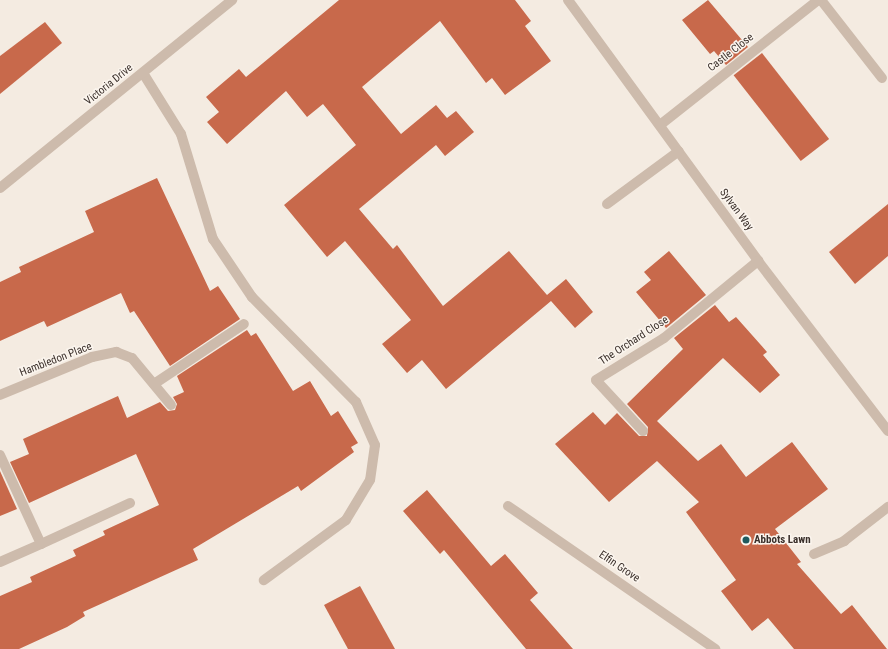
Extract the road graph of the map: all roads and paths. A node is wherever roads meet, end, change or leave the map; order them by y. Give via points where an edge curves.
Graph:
1 (232, 0) edge
2 (568, 0) edge
3 (819, 0) edge
4 (143, 73) junction
5 (882, 78) dead end
6 (660, 125) junction
7 (679, 151) junction
8 (0, 188) edge
9 (607, 204) dead end
10 (758, 261) junction
11 (244, 324) dead end
12 (154, 384) junction
13 (0, 395) edge
14 (171, 406) dead end
15 (644, 431) dead end
16 (888, 431) edge
17 (0, 455) edge
18 (130, 503) dead end
19 (508, 506) dead end
20 (888, 507) edge
21 (41, 544) junction
22 (814, 554) dead end
23 (0, 562) edge
24 (264, 580) dead end
25 (715, 649) edge

1 - 4 street, Victoria Drive
2 - 6 street, Sylvan Way
3 - 5 street, Castle Close
3 - 6 street, Castle Close
4 - 8 street, Victoria Drive
4 - 24 street via 181,134 213,239 252,297 356,402 375,445 370,480 346,520
6 - 7 street, Sylvan Way
7 - 9 street
7 - 10 street, Sylvan Way
10 - 15 street, The Orchard Close via 664,338 596,380
10 - 16 street, Sylvan Way
11 - 12 street
12 - 13 street, Hambledon Place via 132,358 116,352 92,357
12 - 14 street, Hambledon Place
17 - 21 street
18 - 21 street
19 - 25 street, Elfin Grove
20 - 22 street via 844,541
21 - 23 street

